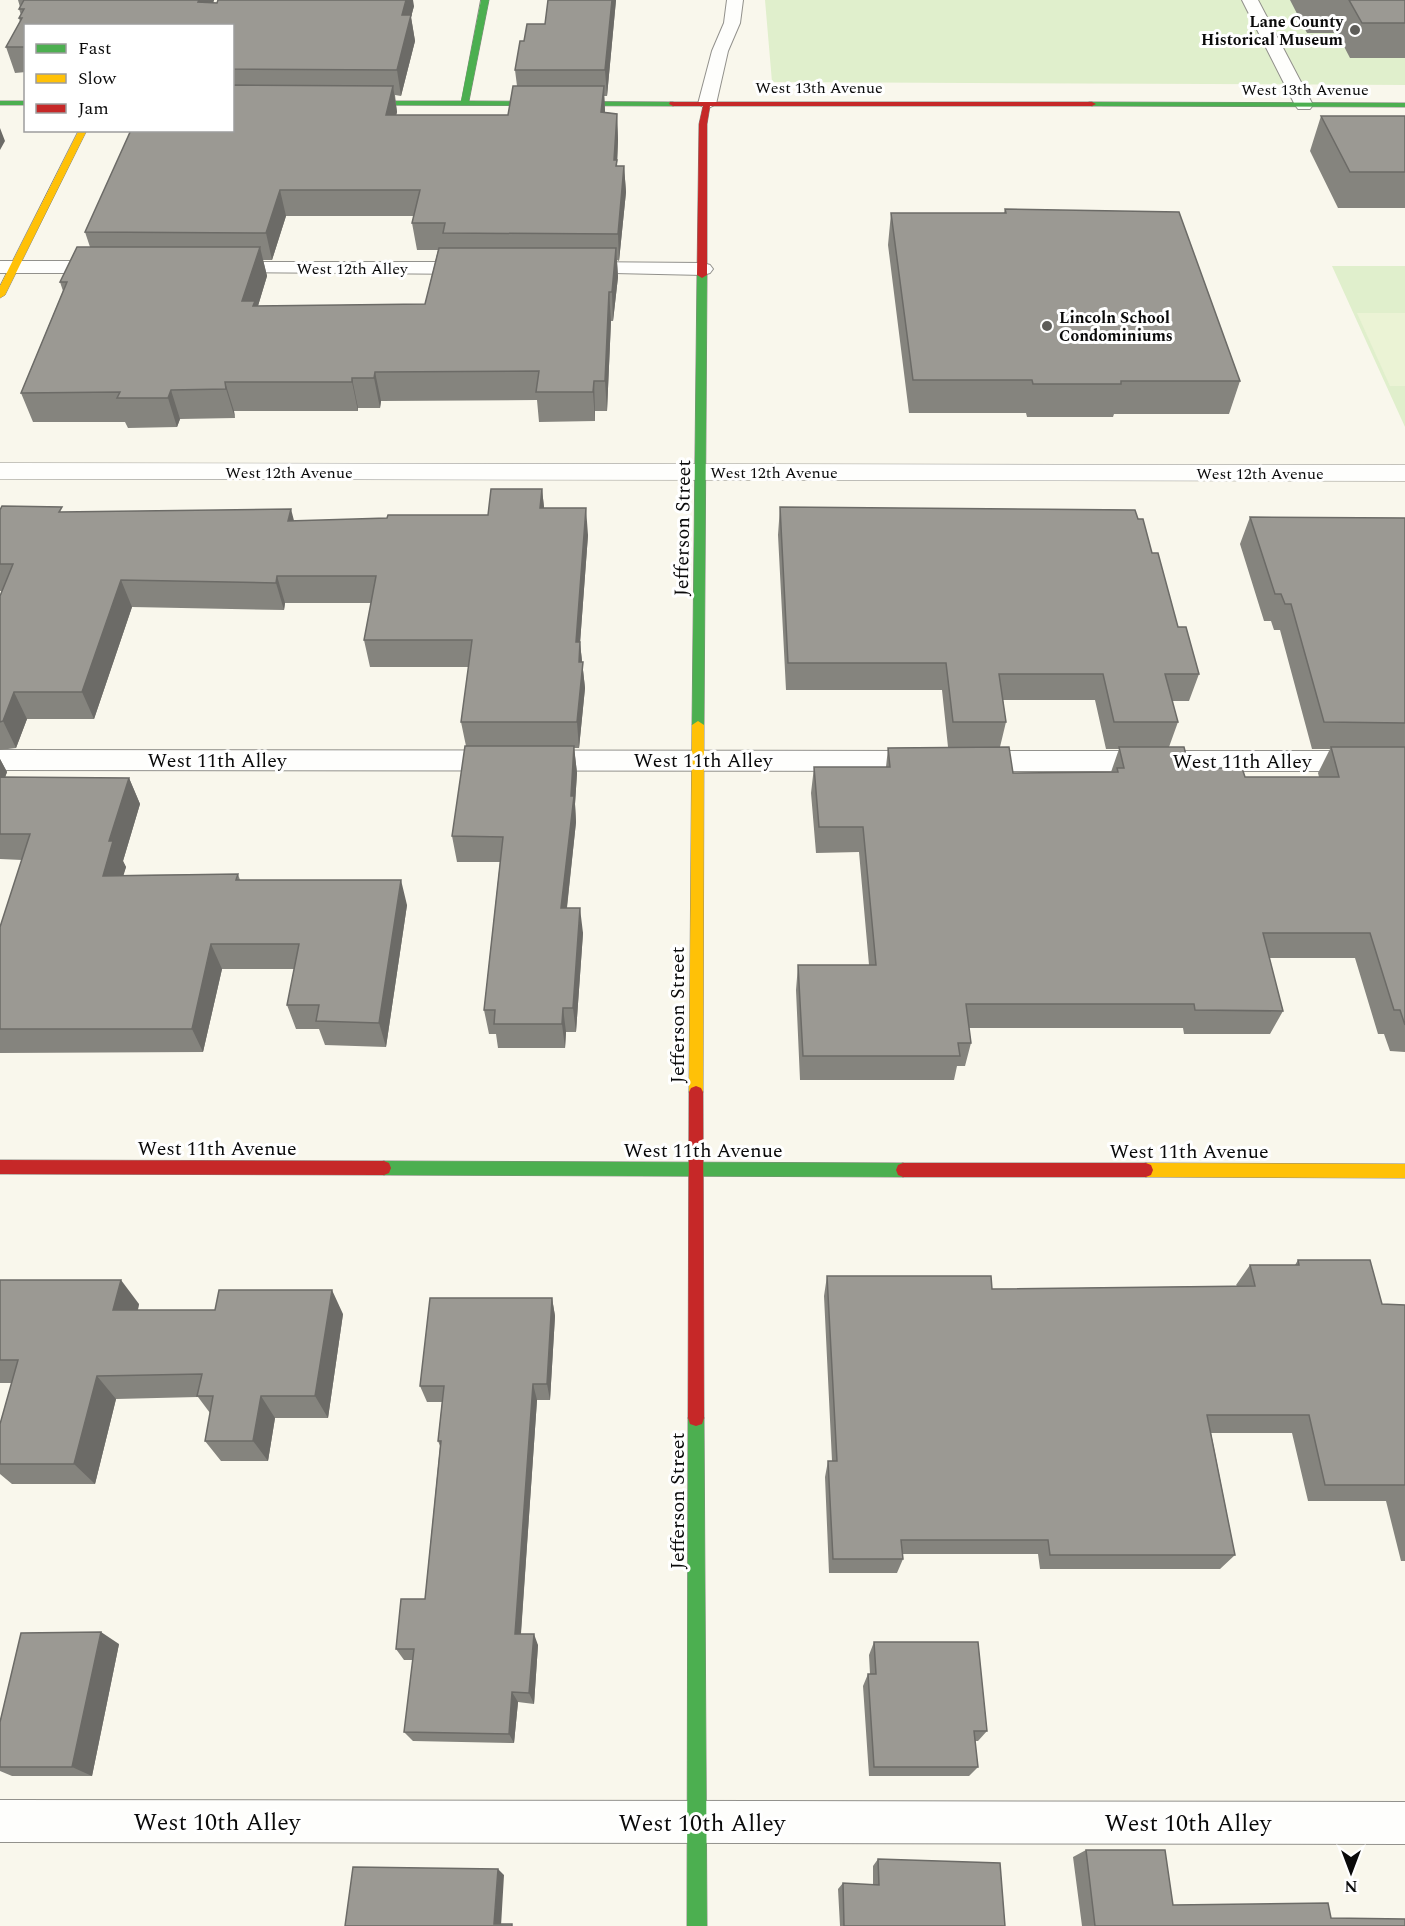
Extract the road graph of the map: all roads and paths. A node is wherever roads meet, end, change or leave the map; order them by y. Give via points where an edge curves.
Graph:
1 (485, 0) edge
2 (735, 0) edge
3 (1250, 0) edge
4 (0, 103) edge
5 (24, 103) edge
6 (336, 103) edge
7 (465, 103) junction
8 (707, 104) junction
9 (1304, 105) junction
10 (1405, 105) edge
11 (82, 132) edge
12 (7, 267) edge
13 (130, 267) edge
14 (200, 268) edge
15 (492, 268) edge
16 (551, 268) edge
17 (703, 269) junction
18 (0, 295) edge
19 (0, 471) edge
20 (702, 472) junction
21 (1405, 473) edge
22 (0, 760) edge
23 (699, 760) junction
24 (1405, 761) edge
25 (0, 1167) edge
26 (695, 1169) junction
27 (1405, 1171) edge
28 (0, 1821) edge
29 (697, 1823) junction
30 (1405, 1823) edge
31 (697, 1926) edge

1 - 7 main road
2 - 8 lane via 732,23 720,51
3 - 9 lane
4 - 5 main road
6 - 7 main road, West 13th Avenue
7 - 8 main road, West 13th Avenue
8 - 9 main road, West 13th Avenue
8 - 17 main road, Jefferson Street
9 - 10 main road, West 13th Avenue
11 - 12 main road
12 - 13 lane
12 - 18 main road
14 - 15 lane, West 12th Alley
16 - 17 lane
17 - 20 main road, Jefferson Street
19 - 20 street, West 12th Avenue
20 - 21 street, West 12th Avenue
20 - 23 main road, Jefferson Street
22 - 23 lane, West 11th Alley
23 - 24 lane, West 11th Alley
23 - 26 main road, Jefferson Street
25 - 26 main road, West 11th Avenue
26 - 27 main road, West 11th Avenue
26 - 29 main road, Jefferson Street
28 - 29 lane, West 10th Alley
29 - 30 lane, West 10th Alley
29 - 31 main road, Jefferson Street

